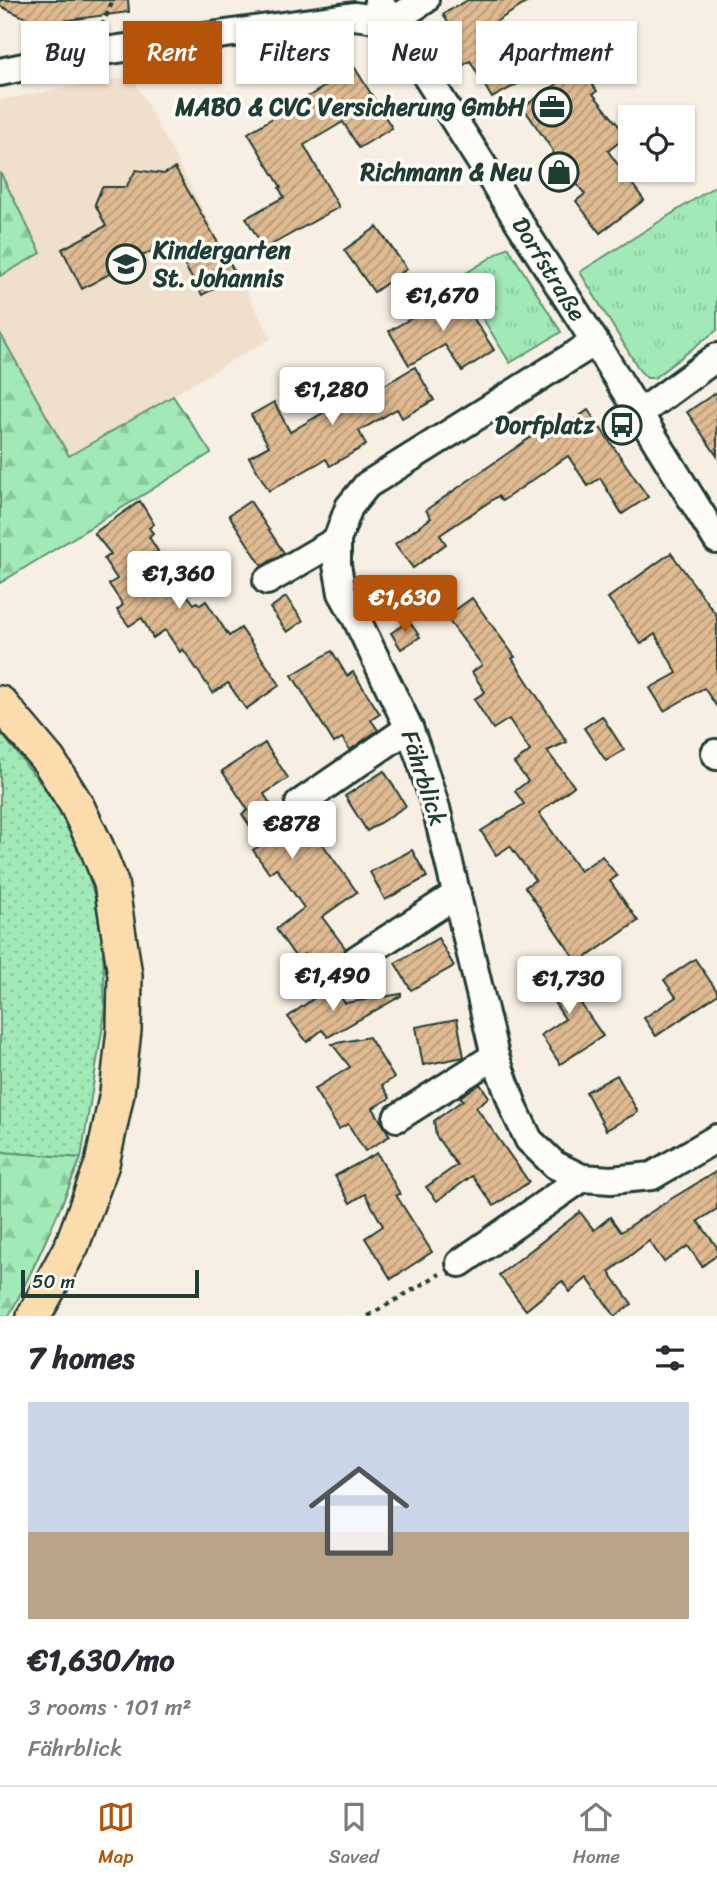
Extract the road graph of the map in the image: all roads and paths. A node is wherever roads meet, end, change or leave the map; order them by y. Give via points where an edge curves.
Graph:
1 (425, 0) edge
2 (385, 11) edge
3 (0, 72) edge
4 (595, 342) junction
5 (717, 357) edge
6 (639, 414) junction
7 (337, 540) junction
8 (717, 540) edge
9 (267, 581) dead end
10 (0, 703) edge
11 (408, 728) junction
12 (299, 804) dead end
13 (457, 894) junction
14 (357, 959) dead end
15 (495, 1056) junction
16 (397, 1118) dead end
17 (717, 1138) edge
18 (582, 1178) junction
19 (460, 1263) joint
20 (34, 1316) edge
21 (369, 1316) edge

1 - 2 street
2 - 3 street via 90,52
2 - 4 street, Dorfstraße
4 - 6 street, Dorfstraße
4 - 7 street, Fährblick via 367,485 349,507
5 - 6 street
6 - 8 street, Dorfstraße
7 - 9 street
7 - 11 street, Fährblick via 342,593
10 - 20 main road via 49,761 97,848 111,883 125,975 117,1093 102,1164 72,1245
11 - 12 street
11 - 13 street, Fährblick via 436,808
13 - 14 street
13 - 15 street, Fährblick
15 - 16 street
15 - 18 street, Fährblick via 529,1140 555,1165
17 - 18 street, Fährblick via 652,1176
18 - 19 street
19 - 21 path

